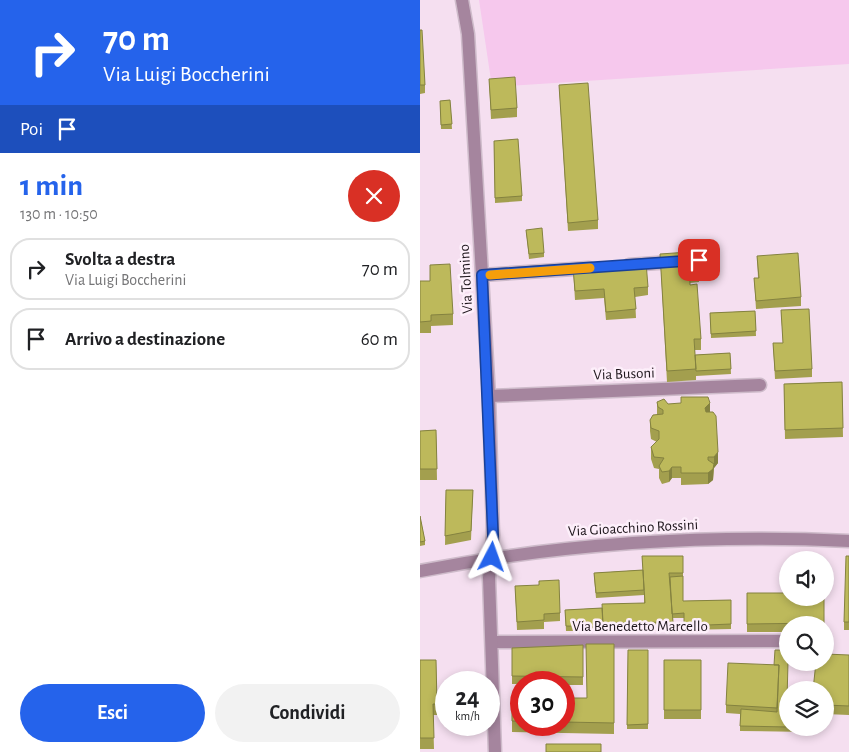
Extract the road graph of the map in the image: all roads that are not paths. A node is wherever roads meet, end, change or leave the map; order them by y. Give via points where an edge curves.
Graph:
1 (462, 0) edge
2 (699, 260) edge
3 (620, 265) edge
4 (600, 267) edge
5 (482, 275) junction
6 (760, 384) dead end
7 (489, 396) junction
8 (849, 541) edge
9 (492, 557) junction
10 (420, 571) edge
11 (779, 641) edge
12 (492, 642) junction
13 (495, 752) edge

1 - 5 street, Via Tolmino via 468,34
2 - 3 street
4 - 5 street
5 - 7 street, Via Tolmino
6 - 7 street, Via Busoni
7 - 9 street, Via Tolmino
8 - 9 street, Via Gioacchino Rossini via 650,541
9 - 10 street, Via Gioacchino Rossini
9 - 12 street
11 - 12 street, Via Benedetto Marcello
12 - 13 street

